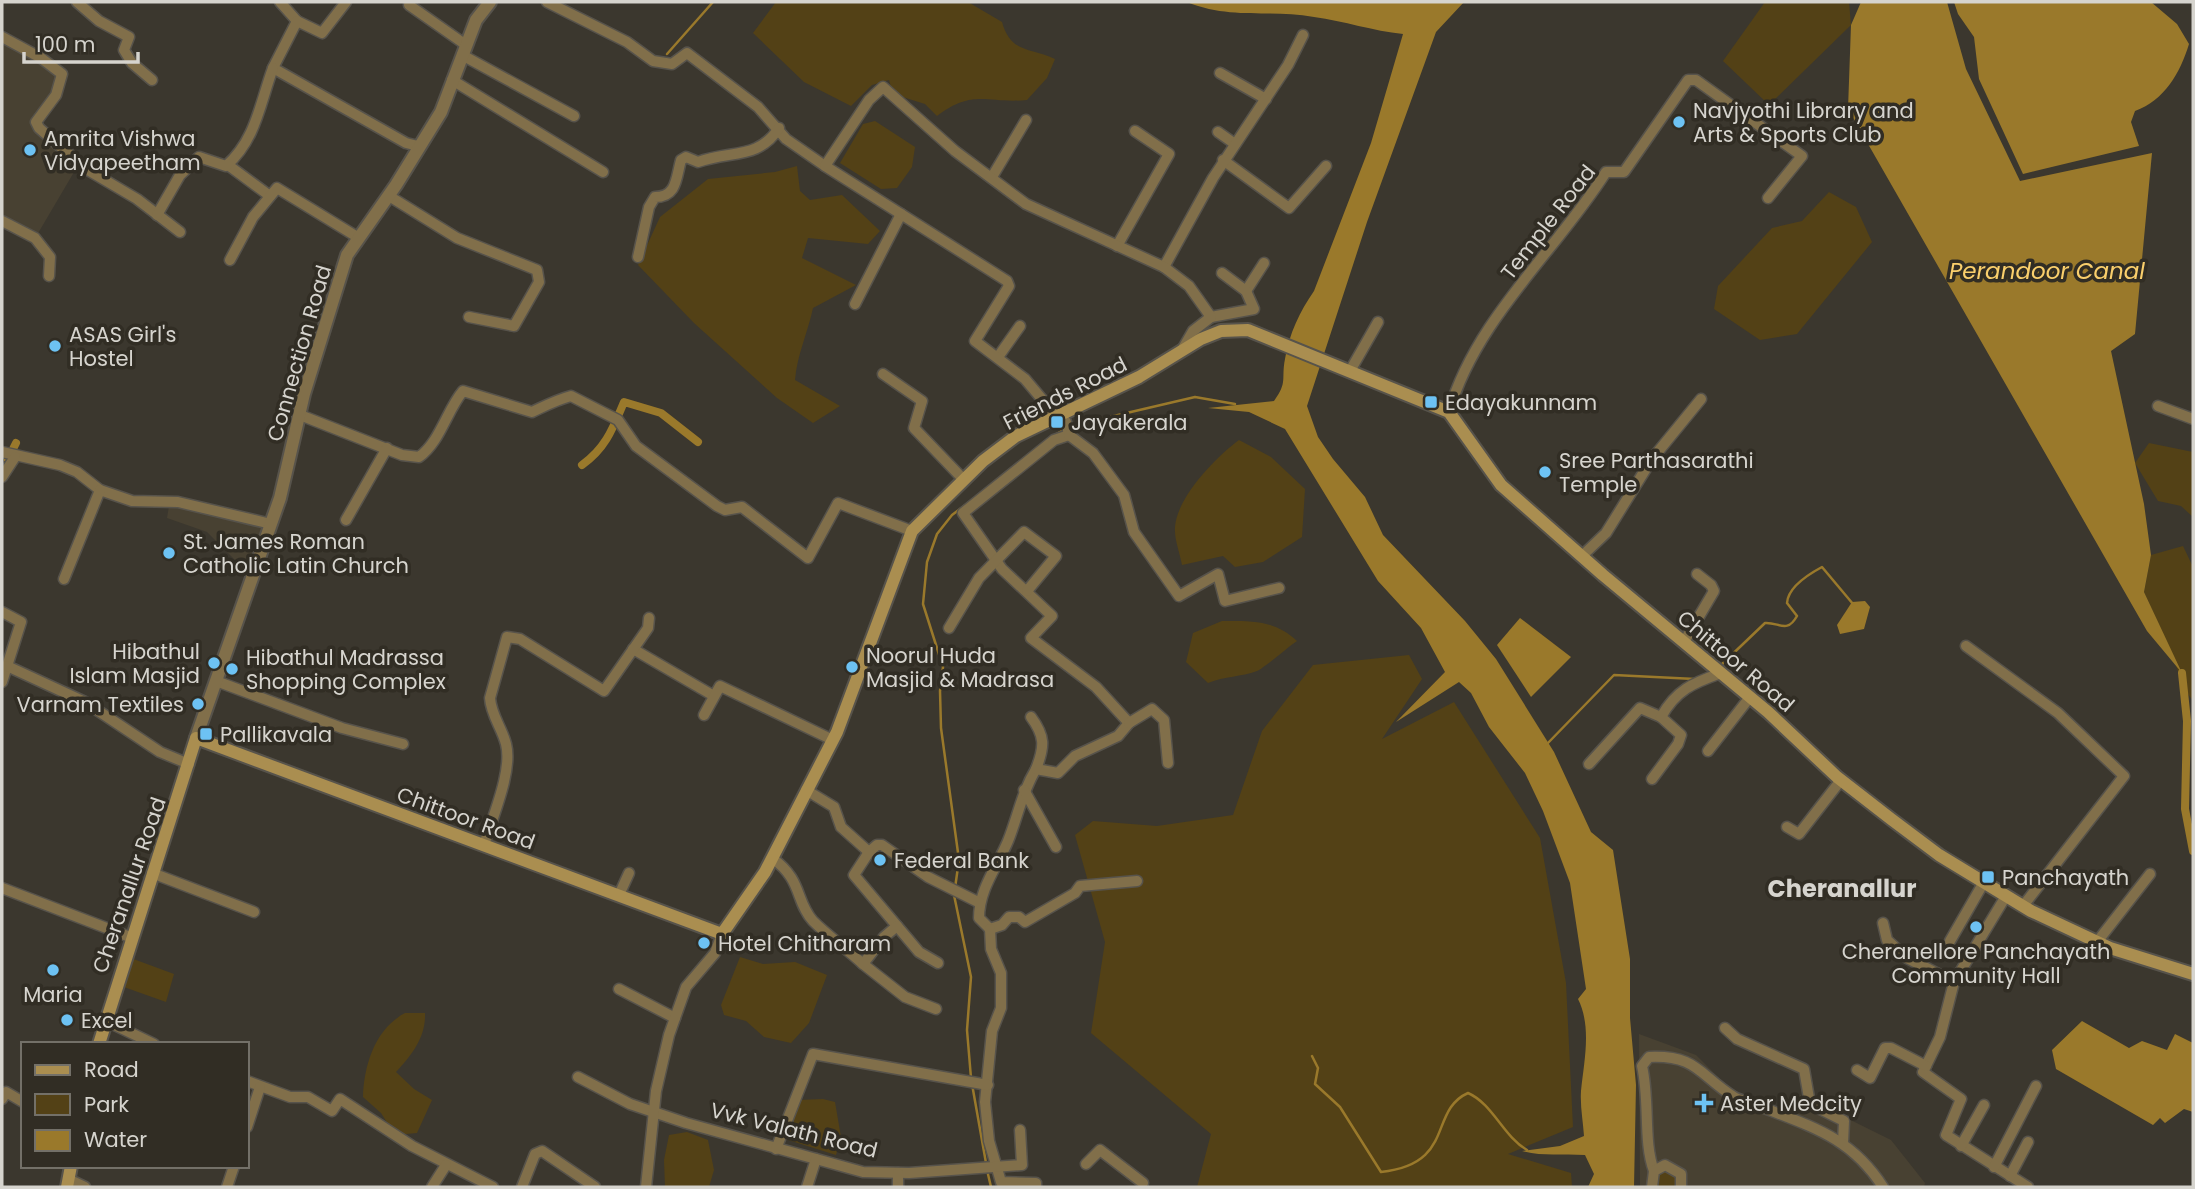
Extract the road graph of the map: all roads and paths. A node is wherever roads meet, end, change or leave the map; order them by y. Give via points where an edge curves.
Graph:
1 (77, 2) edge
2 (280, 2) edge
3 (346, 2) edge
4 (490, 2) edge
5 (547, 2) edge
6 (409, 5) dead end
7 (297, 22) junction
8 (1303, 35) dead end
9 (2, 37) edge
10 (464, 50) junction
11 (274, 68) junction
12 (1220, 73) dead end
13 (152, 80) dead end
14 (452, 80) junction
15 (1266, 99) junction
16 (574, 116) dead end
17 (1026, 120) dead end
18 (779, 128) junction
19 (1135, 131) dead end
20 (1218, 132) dead end
21 (1235, 144) junction
22 (418, 146) junction
23 (1223, 160) junction
24 (228, 165) junction
25 (825, 166) junction
26 (1326, 166) dead end
27 (603, 172) dead end
28 (992, 177) junction
29 (270, 196) junction
30 (389, 196) junction
31 (1768, 198) dead end
32 (901, 214) junction
33 (157, 215) junction
34 (2, 221) edge
35 (180, 232) dead end
36 (359, 238) junction
37 (1117, 246) junction
38 (638, 257) dead end
39 (230, 260) dead end
40 (1264, 263) dead end
41 (1164, 267) junction
42 (1222, 273) dead end
43 (49, 276) dead end
44 (1246, 291) junction
45 (855, 304) dead end
46 (469, 317) dead end
47 (1210, 317) junction
48 (1378, 322) dead end
49 (1020, 326) dead end
50 (1182, 350) junction
51 (998, 357) junction
52 (1350, 371) junction
53 (883, 374) dead end
54 (1701, 399) dead end
55 (2158, 406) dead end
56 (1449, 412) junction
57 (300, 415) junction
58 (2193, 419) edge
59 (1064, 424) junction
60 (387, 448) junction
61 (9, 455) edge
62 (2, 477) edge
63 (964, 480) junction
64 (100, 490) junction
65 (346, 520) dead end
66 (271, 524) junction
67 (912, 531) junction
68 (1583, 555) junction
69 (998, 561) junction
70 (1697, 574) dead end
71 (64, 579) dead end
72 (1279, 588) dead end
73 (1027, 591) junction
74 (2, 612) edge
75 (649, 618) dead end
76 (949, 628) dead end
77 (1684, 642) junction
78 (1966, 646) dead end
79 (633, 649) junction
80 (6, 662) edge
81 (1716, 669) junction
82 (216, 681) junction
83 (2, 682) edge
84 (714, 696) junction
85 (1750, 697) junction
86 (704, 715) dead end
87 (1031, 717) dead end
88 (1661, 717) junction
89 (1129, 723) junction
90 (196, 738) junction
91 (833, 740) junction
92 (403, 744) dead end
93 (1707, 751) dead end
94 (1168, 763) dead end
95 (188, 764) junction
96 (1589, 764) dead end
97 (1036, 769) junction
98 (1651, 779) dead end
99 (1841, 780) junction
100 (806, 790) junction
101 (1024, 790) junction
102 (1787, 827) dead end
103 (484, 845) junction
104 (1056, 847) dead end
105 (869, 852) junction
106 (772, 858) junction
107 (152, 873) junction
108 (629, 873) dead end
109 (2150, 874) dead end
110 (1137, 881) dead end
111 (1984, 882) junction
112 (2, 888) edge
113 (619, 895) junction
114 (2006, 896) junction
115 (980, 903) junction
116 (2023, 906) junction
117 (254, 912) dead end
118 (1883, 923) dead end
119 (897, 926) junction
120 (990, 929) junction
121 (722, 934) junction
122 (130, 937) junction
123 (1950, 941) dead end
124 (2097, 942) junction
125 (938, 963) dead end
126 (863, 964) junction
127 (2193, 974) edge
128 (1954, 982) junction
129 (619, 989) dead end
130 (936, 1009) dead end
131 (675, 1018) junction
132 (104, 1020) junction
133 (1726, 1028) dead end
134 (99, 1042) edge
135 (150, 1042) edge
136 (1926, 1066) junction
137 (1857, 1070) dead end
138 (578, 1077) dead end
139 (248, 1081) edge
140 (988, 1085) junction
141 (2036, 1086) dead end
142 (260, 1087) junction
143 (2, 1099) edge
144 (21, 1101) edge
145 (1984, 1105) dead end
146 (655, 1112) junction
147 (248, 1124) edge
148 (1020, 1130) dead end
149 (2028, 1142) dead end
150 (1843, 1143) junction
151 (1961, 1146) junction
152 (776, 1149) junction
153 (816, 1159) junction
154 (1086, 1164) dead end
155 (446, 1165) junction
156 (989, 1166) junction
157 (1994, 1167) junction
158 (233, 1168) edge
159 (1654, 1171) junction
160 (898, 1173) junction
161 (69, 1177) edge
162 (2010, 1177) junction
163 (1155, 1182) dead end
164 (1141, 1185) edge
165 (1037, 1186) edge
166 (85, 1187) edge
167 (227, 1187) edge
168 (432, 1187) edge
169 (493, 1187) edge
170 (522, 1187) edge
171 (595, 1187) edge
172 (646, 1187) edge
173 (807, 1187) edge
174 (898, 1187) edge
175 (1652, 1187) edge
176 (1682, 1187) edge
177 (1884, 1187) edge
178 (2028, 1187) edge

1 - 13 street via 129,37 124,50
2 - 7 street
3 - 7 street via 322,33
4 - 10 street, Connection Road via 476,20
5 - 18 street via 627,42 653,61 672,64 687,53
6 - 10 street
7 - 11 street
8 - 15 street
9 - 33 street via 62,74 56,94 36,122 39,128 86,169
10 - 14 street, Connection Road
10 - 16 street
11 - 22 street
11 - 24 street via 246,144
12 - 15 street
14 - 22 street, Connection Road via 441,112
14 - 27 street
15 - 21 street
17 - 28 street
18 - 25 street via 786,139
18 - 38 street via 768,145 754,151 719,154 698,162 681,160 672,193 655,197 649,207
19 - 37 street via 1169,154
20 - 21 street
21 - 23 street
22 - 30 street, Connection Road
23 - 26 street via 1289,208
23 - 41 street
24 - 29 street
24 - 33 street via 199,157 180,176
25 - 28 street via 869,100 883,87 941,140
25 - 32 street
28 - 37 street via 1026,204
29 - 36 street via 277,188
29 - 39 street
30 - 36 street, Connection Road
30 - 46 street via 457,238 537,270 539,282 514,326
31 - 56 street, Temple Road via 1801,156 1696,80 1688,80 1623,172 1606,172 1504,310 1465,370
32 - 45 street
32 - 51 street via 1007,281 1009,286 975,341
33 - 35 street
34 - 43 street via 43,248 50,257
36 - 57 street, Connection Road via 336,282
37 - 41 street
40 - 44 street
41 - 47 street via 1189,286
42 - 44 street
44 - 47 street via 1255,309
47 - 50 street via 1193,331
48 - 52 street
49 - 51 street
50 - 52 main road, Friends Road via 1212,334 1248,330
50 - 59 main road, Friends Road
51 - 59 street via 1035,389
52 - 56 main road
53 - 63 street via 922,401 914,428
54 - 68 street via 1652,459 1606,533
55 - 58 street
56 - 68 main road, Chittoor Road via 1501,485
57 - 60 street
57 - 66 street, Connection Road
59 - 63 main road, Friends Road via 1016,436
59 - 69 street via 1054,440 964,513
59 - 72 street via 1124,495 1134,532 1179,596 1218,574 1225,601
60 - 65 street
60 - 67 street via 408,456 423,455 463,391 533,412 544,403 556,404 571,396 618,420 636,446 708,501 725,510 742,507 803,556 810,557 838,503
61 - 62 street
61 - 64 street via 77,471
63 - 67 main road, Friends Road
64 - 66 street via 132,501 197,505
64 - 71 street
66 - 82 street, Connection Road
67 - 91 main road, Friends Road
68 - 77 main road, Chittoor Road
69 - 73 street
69 - 73 street via 1024,532 1054,552 1055,560
69 - 76 street via 979,578
70 - 77 street via 1714,592
73 - 89 street via 1052,616 1031,638 1096,687
74 - 80 street via 21,622
75 - 79 street via 648,628
77 - 81 main road, Chittoor Road
78 - 116 street via 2058,713 2124,776
79 - 84 street
79 - 103 street via 604,691 520,639 507,637 490,708 509,762
80 - 83 street
80 - 95 street via 85,702 160,752
81 - 85 main road, Chittoor Road
81 - 88 street via 1685,686
82 - 90 street, Connection Road
82 - 92 street via 342,728
84 - 86 street
84 - 91 street via 720,686
85 - 93 street
85 - 99 main road, Chittoor Road
87 - 97 street via 1042,732 1045,748
88 - 96 street via 1640,708
88 - 98 street via 1681,735
89 - 94 street via 1152,709 1164,720
89 - 97 street via 1118,736 1075,756 1058,773
90 - 95 main road, Cheranallur Road
90 - 103 main road, Chittoor Road
91 - 100 main road, Friends Road
95 - 107 main road, Cheranallur Road
97 - 101 street
99 - 102 street via 1799,834
99 - 111 main road, Chittoor Road via 1939,855
100 - 105 street via 834,807 841,827
100 - 106 main road, Friends Road
101 - 104 street
101 - 115 street
103 - 113 main road, Chittoor Road
105 - 115 street via 882,845 928,877
105 - 119 street via 854,874
106 - 121 main road, Friends Road
106 - 126 street via 785,867 798,887 811,919
107 - 117 street
107 - 122 main road, Cheranallur Road
108 - 113 street
109 - 124 street
110 - 120 street via 1080,886 1025,922 1009,917
111 - 114 main road, Chittoor Road
111 - 123 street
112 - 122 street
113 - 121 main road, Chittoor Road
114 - 116 main road, Chittoor Road
114 - 128 street
115 - 120 street via 979,918
116 - 124 main road, Chittoor Road
118 - 128 street via 1887,940 1907,958
119 - 125 street via 919,952
119 - 126 street
120 - 140 street via 991,949 1001,973 1001,1007 992,1031
121 - 131 street via 715,953 686,987
122 - 132 main road, Cheranallur Road
124 - 127 main road, Chittoor Road
126 - 130 street via 905,996
128 - 136 street via 1940,1037
129 - 131 street
131 - 146 street via 660,1065
132 - 134 main road, Cheranallur Road
132 - 135 street
133 - 150 street via 1737,1039 1804,1069 1810,1104 1844,1121
136 - 137 street via 1885,1048 1870,1079
136 - 151 street via 1923,1072 1961,1099 1946,1135
138 - 146 street, Vvk Valath Road
139 - 142 street
140 - 152 street via 813,1054
140 - 156 street
141 - 157 street
142 - 147 street
142 - 155 street via 290,1097 308,1097 332,1111 340,1099
143 - 144 street via 6,1092
145 - 151 street
146 - 152 street, Vvk Valath Road
146 - 172 street
148 - 156 street, Vvk Valath Road via 1022,1166
149 - 162 street
150 - 159 street via 1736,1098 1687,1060 1649,1057 1642,1066 1648,1092 1647,1153
150 - 177 street via 1868,1162
151 - 157 street
152 - 153 street, Vvk Valath Road
153 - 160 street, Vvk Valath Road via 863,1172
153 - 173 street
154 - 164 street via 1100,1150
155 - 168 street
155 - 169 street
156 - 160 street, Vvk Valath Road
156 - 165 street via 1001,1182
157 - 162 street
158 - 167 street
159 - 175 street
159 - 176 street via 1665,1165 1677,1169
160 - 174 street
161 - 166 street
162 - 178 street
163 - 164 street
170 - 171 street via 535,1154 541,1151

